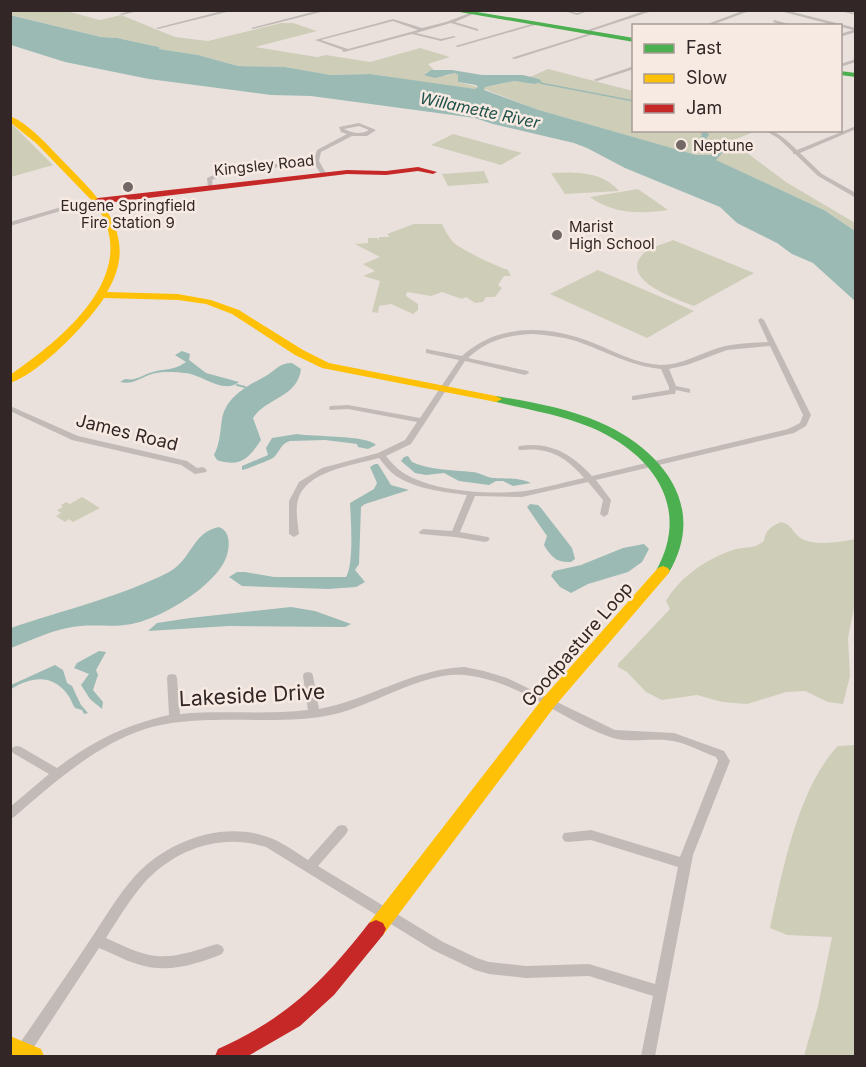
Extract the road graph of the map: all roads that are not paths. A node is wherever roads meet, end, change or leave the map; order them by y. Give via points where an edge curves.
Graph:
1 (140, 10) edge
2 (233, 10) edge
3 (327, 10) edge
4 (563, 10) edge
5 (589, 10) edge
6 (653, 10) edge
7 (750, 10) edge
8 (778, 10) edge
9 (841, 10) edge
10 (475, 12) edge
11 (122, 14) dead end
12 (855, 14) edge
13 (451, 16) edge
14 (812, 19) junction
15 (774, 21) dead end
16 (798, 23) dead end
17 (536, 24) junction
18 (710, 24) edge
19 (785, 24) edge
20 (834, 24) edge
21 (158, 28) dead end
22 (253, 28) dead end
23 (423, 30) junction
24 (477, 30) dead end
25 (412, 33) junction
26 (590, 33) junction
27 (454, 37) dead end
28 (632, 40) edge
29 (457, 46) dead end
30 (348, 50) junction
31 (338, 53) dead end
32 (513, 58) dead end
33 (632, 67) edge
34 (595, 80) dead end
35 (10, 118) edge
36 (855, 127) edge
37 (770, 132) edge
38 (351, 134) junction
39 (795, 153) junction
40 (316, 161) junction
41 (433, 172) dead end
42 (324, 175) junction
43 (211, 188) junction
44 (854, 194) edge
45 (98, 201) junction
46 (10, 224) edge
47 (102, 295) junction
48 (761, 320) dead end
49 (531, 321) dead end
50 (532, 332) junction
51 (773, 344) junction
52 (429, 351) dead end
53 (463, 359) junction
54 (664, 367) junction
55 (525, 374) dead end
56 (10, 380) edge
57 (673, 387) junction
58 (443, 389) junction
59 (687, 391) dead end
60 (635, 398) dead end
61 (10, 408) edge
62 (333, 408) dead end
63 (423, 422) junction
64 (522, 448) dead end
65 (381, 455) junction
66 (653, 465) junction
67 (203, 470) dead end
68 (591, 480) junction
69 (472, 493) junction
70 (604, 514) dead end
71 (423, 532) dead end
72 (294, 534) dead end
73 (455, 534) junction
74 (485, 539) dead end
75 (308, 676) dead end
76 (172, 678) dead end
77 (549, 702) junction
78 (314, 714) junction
79 (175, 718) junction
80 (17, 750) dead end
81 (56, 773) junction
82 (10, 814) edge
83 (342, 830) dead end
84 (568, 837) dead end
85 (685, 864) junction
86 (310, 867) junction
87 (388, 915) junction
88 (97, 941) junction
89 (217, 950) dead end
90 (661, 992) junction
91 (22, 1051) edge
92 (225, 1056) edge
93 (648, 1056) edge

1 - 11 street
2 - 21 street
3 - 22 street
4 - 5 street via 577,14
6 - 26 street
7 - 18 street
8 - 14 street
9 - 12 street
10 - 13 street
10 - 17 street
13 - 23 street
13 - 24 street
14 - 16 street
14 - 20 street
15 - 19 street
17 - 26 street
17 - 29 street
23 - 25 street
23 - 30 street via 393,20 317,40
25 - 27 street via 441,40
25 - 30 street
26 - 28 street
26 - 32 street
30 - 31 street
33 - 34 street
35 - 45 street
36 - 39 street
37 - 39 street
38 - 38 street via 367,134 374,130 359,124 340,128
38 - 40 street via 321,150
39 - 44 street via 820,175
40 - 42 street
40 - 43 street via 223,172 209,179
41 - 42 street, Kingsley Road via 418,169
42 - 43 street, Kingsley Road
43 - 45 street, Kingsley Road
45 - 46 street
45 - 47 street via 109,220 114,245
47 - 56 street via 71,335
47 - 58 street, Goodpasture Loop via 214,303 318,363
48 - 51 street
49 - 50 street
50 - 53 street via 488,340
50 - 54 street via 567,336 630,362
51 - 54 street via 729,347 688,363
51 - 66 street via 807,413 803,424 784,433
52 - 53 street
53 - 55 street
53 - 58 street
54 - 57 street
57 - 59 street
57 - 60 street via 669,394
58 - 63 street
58 - 66 street, Goodpasture Loop via 576,417 626,442
61 - 67 street, James Road via 75,438
62 - 63 street via 348,407
63 - 65 street via 408,442
64 - 68 street via 540,447 560,453
65 - 69 street via 395,471 412,480
65 - 72 street via 338,465 309,478 294,497
66 - 68 street
66 - 77 street, Goodpasture Loop via 668,485 676,508 678,534 670,561
68 - 69 street via 518,495
68 - 70 street via 607,502
69 - 73 street
71 - 73 street
73 - 74 street
75 - 78 street
76 - 79 street
77 - 78 street, Lakeside Drive via 495,678 457,670
77 - 85 street, Lakeside Drive via 614,734 675,737 723,757
77 - 87 street, Goodpasture Loop
78 - 79 street, Lakeside Drive
79 - 81 street, Lakeside Drive via 112,738
80 - 81 street
81 - 82 street, Lakeside Drive
83 - 86 street
84 - 85 street via 591,835
85 - 90 street
86 - 87 street
86 - 88 street via 257,838 231,836 196,842 171,854 141,877
87 - 90 street via 451,953 489,968 526,972 589,970
87 - 92 street, Goodpasture Loop via 342,974 309,1008 275,1032
88 - 89 street via 160,964
88 - 91 street
90 - 93 street

